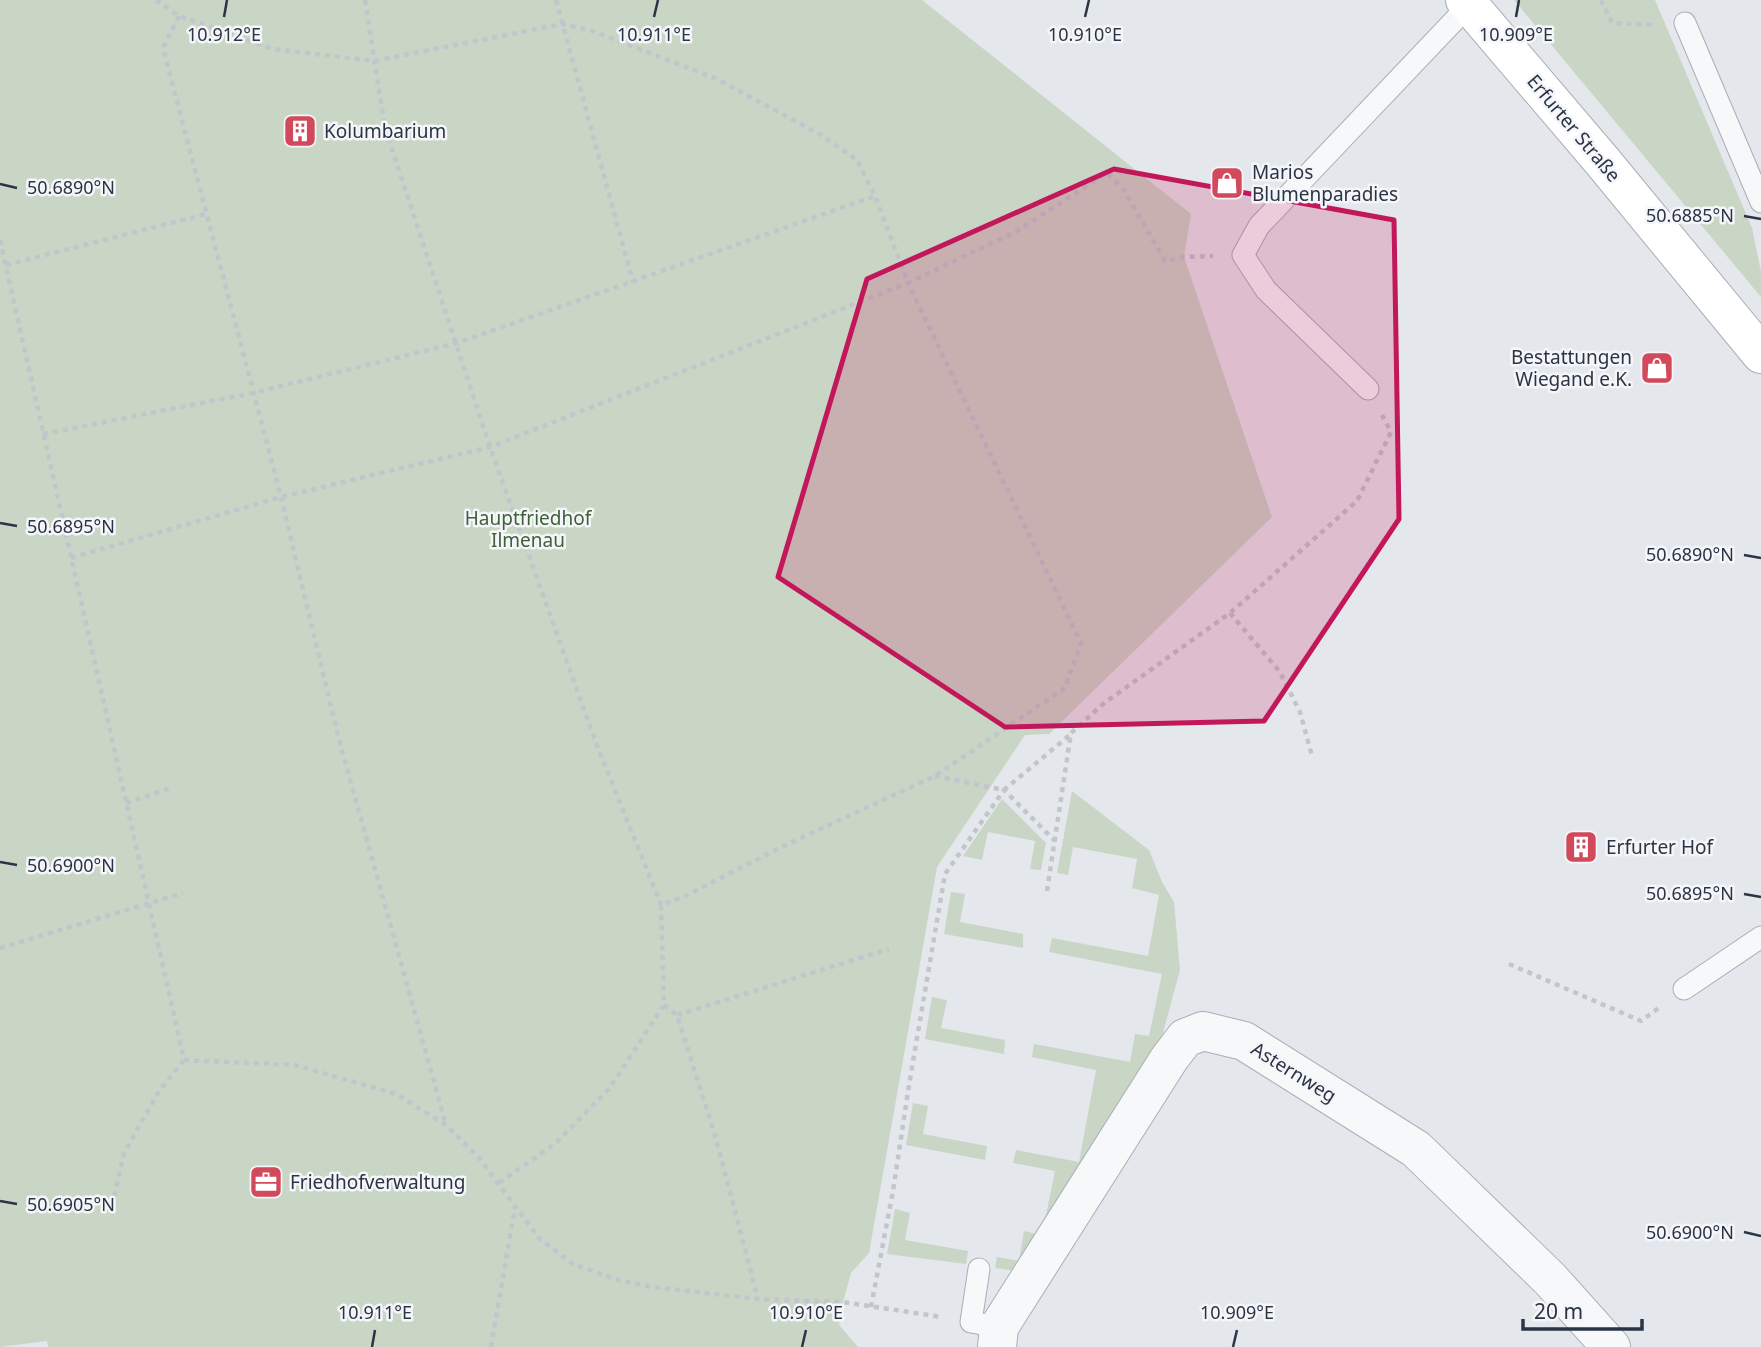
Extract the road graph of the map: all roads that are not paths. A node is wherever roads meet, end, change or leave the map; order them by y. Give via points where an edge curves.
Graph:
1 (1467, 2) edge
2 (1685, 23) road end
3 (1761, 202) edge
4 (1761, 354) edge
5 (1368, 389) road end
6 (1761, 937) edge
7 (1684, 989) road end
8 (979, 1269) dead end
9 (989, 1332) edge
10 (1611, 1347) edge

1 - 4 main road, Erfurter Straße
1 - 5 lane via 1259,226 1243,255 1266,289
2 - 3 lane
6 - 7 lane
8 - 9 lane
9 - 10 street, Asternweg via 1169,1059 1185,1038 1203,1031 1244,1041 1416,1149 1550,1279

